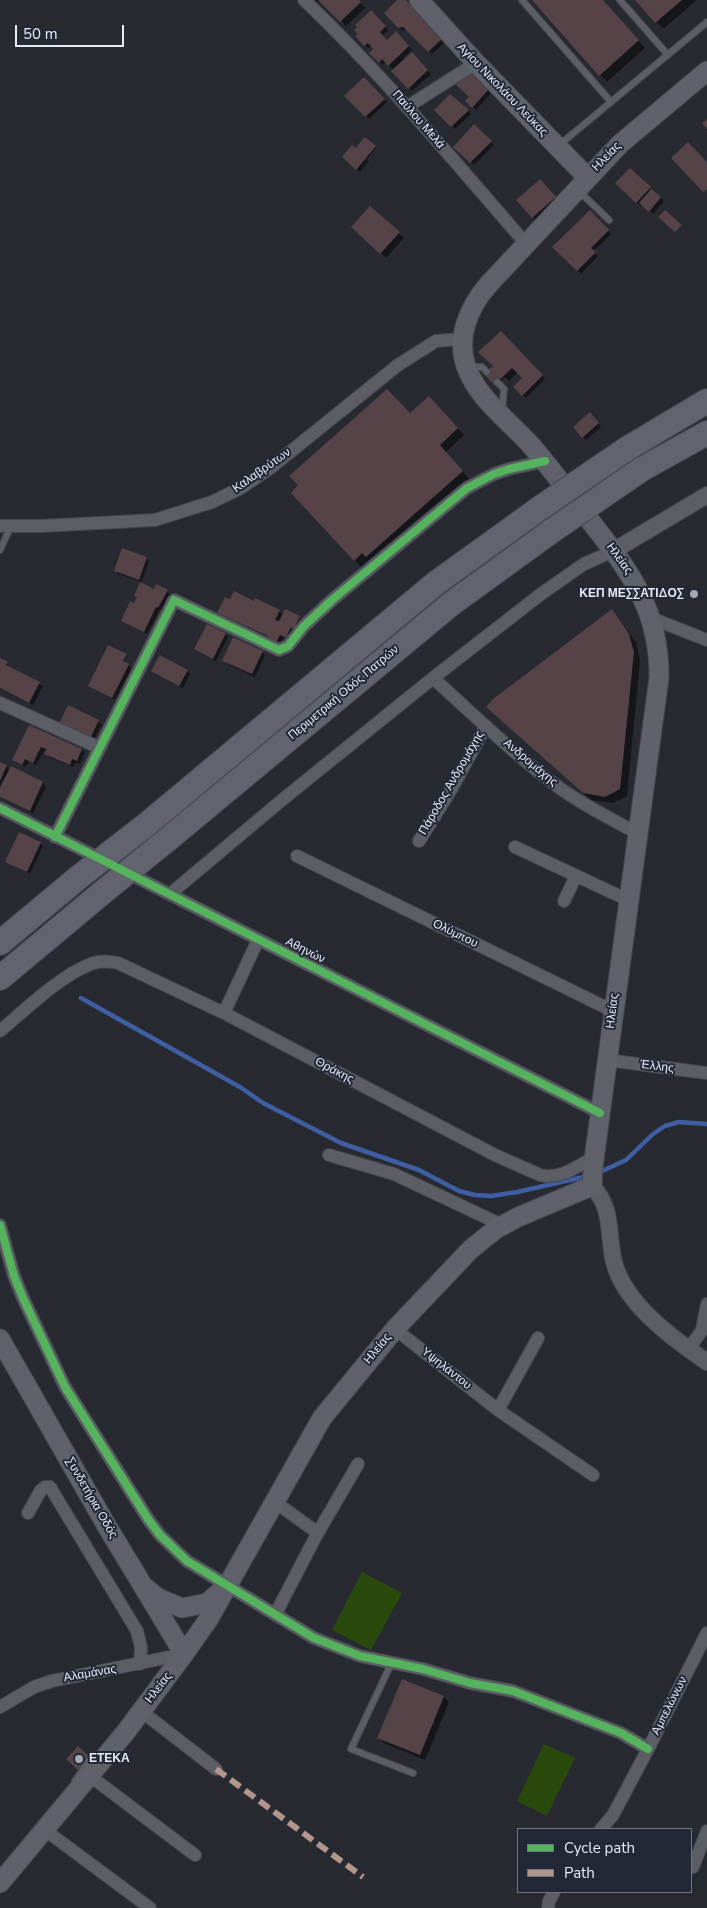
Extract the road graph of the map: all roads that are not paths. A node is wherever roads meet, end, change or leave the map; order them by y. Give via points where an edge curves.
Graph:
1 (304, 0) edge
2 (419, 0) edge
3 (522, 0) edge
4 (620, 0) edge
5 (707, 22) edge
6 (668, 55) junction
7 (476, 63) junction
8 (707, 72) edge
9 (611, 102) junction
10 (407, 107) junction
11 (557, 147) junction
12 (583, 183) junction
13 (608, 220) dead end
14 (526, 245) junction
15 (462, 339) junction
16 (466, 367) junction
17 (487, 372) dead end
18 (497, 382) dead end
19 (707, 401) edge
20 (502, 415) junction
21 (707, 433) edge
22 (545, 461) junction
23 (707, 495) edge
24 (5, 526) edge
25 (0, 550) edge
26 (613, 550) junction
27 (651, 618) junction
28 (707, 640) edge
29 (434, 678) junction
30 (0, 702) edge
31 (486, 726) junction
32 (100, 748) junction
33 (0, 808) edge
34 (637, 833) junction
35 (55, 837) junction
36 (419, 841) dead end
37 (515, 847) dead end
38 (297, 856) dead end
39 (576, 876) junction
40 (170, 894) junction
41 (628, 900) junction
42 (564, 901) dead end
43 (258, 940) junction
44 (0, 943) edge
45 (0, 978) edge
46 (613, 1011) junction
47 (224, 1014) junction
48 (0, 1031) edge
49 (607, 1060) junction
50 (707, 1073) edge
51 (600, 1113) junction
52 (329, 1156) dead end
53 (593, 1172) junction
54 (0, 1225) edge
55 (502, 1225) junction
56 (707, 1304) edge
57 (395, 1329) junction
58 (538, 1338) dead end
59 (0, 1339) edge
60 (689, 1350) junction
61 (707, 1362) edge
62 (498, 1410) junction
63 (358, 1464) dead end
64 (593, 1475) dead end
65 (275, 1502) junction
66 (28, 1513) dead end
67 (318, 1534) junction
68 (142, 1584) junction
69 (226, 1586) junction
70 (275, 1614) junction
71 (707, 1633) edge
72 (184, 1654) junction
73 (392, 1662) junction
74 (140, 1664) junction
75 (0, 1707) edge
76 (140, 1711) junction
77 (648, 1749) junction
78 (110, 1751) junction
79 (216, 1769) dead end
80 (412, 1773) dead end
81 (90, 1776) junction
82 (75, 1794) junction
83 (602, 1828) edge
84 (45, 1830) junction
85 (707, 1830) edge
86 (195, 1855) dead end
87 (693, 1867) dead end
88 (0, 1883) edge
89 (553, 1893) edge
90 (150, 1908) edge
91 (548, 1908) edge

1 - 10 street, Παύλου Μελά via 362,56
2 - 7 main road, Αγίου Νικολάου Λεύκας
3 - 9 lane
4 - 6 lane
5 - 6 lane
6 - 9 lane
7 - 10 street
7 - 11 main road, Αγίου Νικολάου Λεύκας
8 - 12 main road, Ηλείας via 620,144
9 - 11 lane
10 - 14 street, Παύλου Μελά
11 - 12 main road, Αγίου Νικολάου Λεύκας
12 - 13 lane
12 - 14 main road, Ηλείας
14 - 15 main road, Ηλείας via 480,295
15 - 16 main road, Ηλείας
15 - 24 street, Καλαβρύτων via 436,341 398,365 269,469 212,502 155,520
16 - 17 lane via 482,367
16 - 20 main road, Ηλείας via 480,390
18 - 20 lane via 504,389
19 - 44 highway, Περιμετρική Οδός Πατρών, bridge via 628,448 436,583
20 - 22 main road, Ηλείας
21 - 45 highway, Περιμετρική Οδός Πατρών, bridge via 642,469 451,604
22 - 26 main road, Ηλείας
22 - 32 street via 502,471 467,488 332,600 288,646 279,650 174,600
23 - 26 street
24 - 25 lane
26 - 27 main road, Ηλείας via 638,587
26 - 29 street via 566,576
27 - 28 street
27 - 34 main road, Ηλείας via 657,639 659,678
29 - 31 street, Ανδρομάχης
29 - 40 street
30 - 32 street
31 - 34 street, Ανδρομάχης via 560,788
31 - 36 street, Πάροδος Ανδρομάχης
32 - 35 street
33 - 35 street, Αθηνών
34 - 41 main road, Ηλείας
35 - 40 street, Αθηνών
37 - 39 street
38 - 46 street, Ολύμπου
39 - 41 street
39 - 42 street
40 - 43 street, Αθηνών
41 - 46 main road, Ηλείας
43 - 47 street
43 - 51 street, Αθηνών
46 - 49 main road, Ηλείας
47 - 48 street, Θράκης via 118,962 107,960 92,963 74,973
47 - 53 street, Θράκης via 495,1156 540,1175
49 - 50 street, Έλλης
49 - 51 main road, Ηλείας
51 - 53 main road, Ηλείας
52 - 55 street via 394,1174
53 - 55 main road, Ηλείας
53 - 60 street via 604,1201 614,1262 625,1288 655,1321
54 - 69 street via 14,1276 65,1387 160,1536 192,1564
55 - 57 main road, Ηλείας via 471,1249
56 - 60 street via 702,1330
57 - 62 street, Υψηλάντου
57 - 65 main road, Ηλείας via 322,1418
58 - 62 street
59 - 68 main road, Συνδετήρια Οδός
60 - 61 street
62 - 64 street, Υψηλάντου
63 - 67 street
65 - 67 street
65 - 69 main road, Ηλείας
66 - 74 street via 41,1490 50,1487 136,1632 141,1647
67 - 70 street
68 - 69 main road via 158,1598 182,1608 207,1602
68 - 72 main road, Συνδετήρια Οδός
69 - 70 street
69 - 72 main road, Ηλείας via 208,1620
70 - 73 street via 314,1638 360,1656
71 - 77 street, Αμπελώνων
72 - 74 street, Αλαμάνας
72 - 76 main road, Ηλείας
73 - 77 street via 513,1692 598,1724
73 - 80 lane via 350,1749
74 - 75 street, Αλαμάνας via 42,1684
76 - 78 main road, Ηλείας
76 - 79 street
77 - 83 street, Αμπελώνων via 613,1815
78 - 81 main road, Ηλείας
78 - 82 lane via 91,1758 75,1779
81 - 82 main road, Ηλείας
81 - 86 street
82 - 84 main road, Ηλείας
84 - 88 main road, Ηλείας
84 - 90 street
85 - 87 street
89 - 91 street

